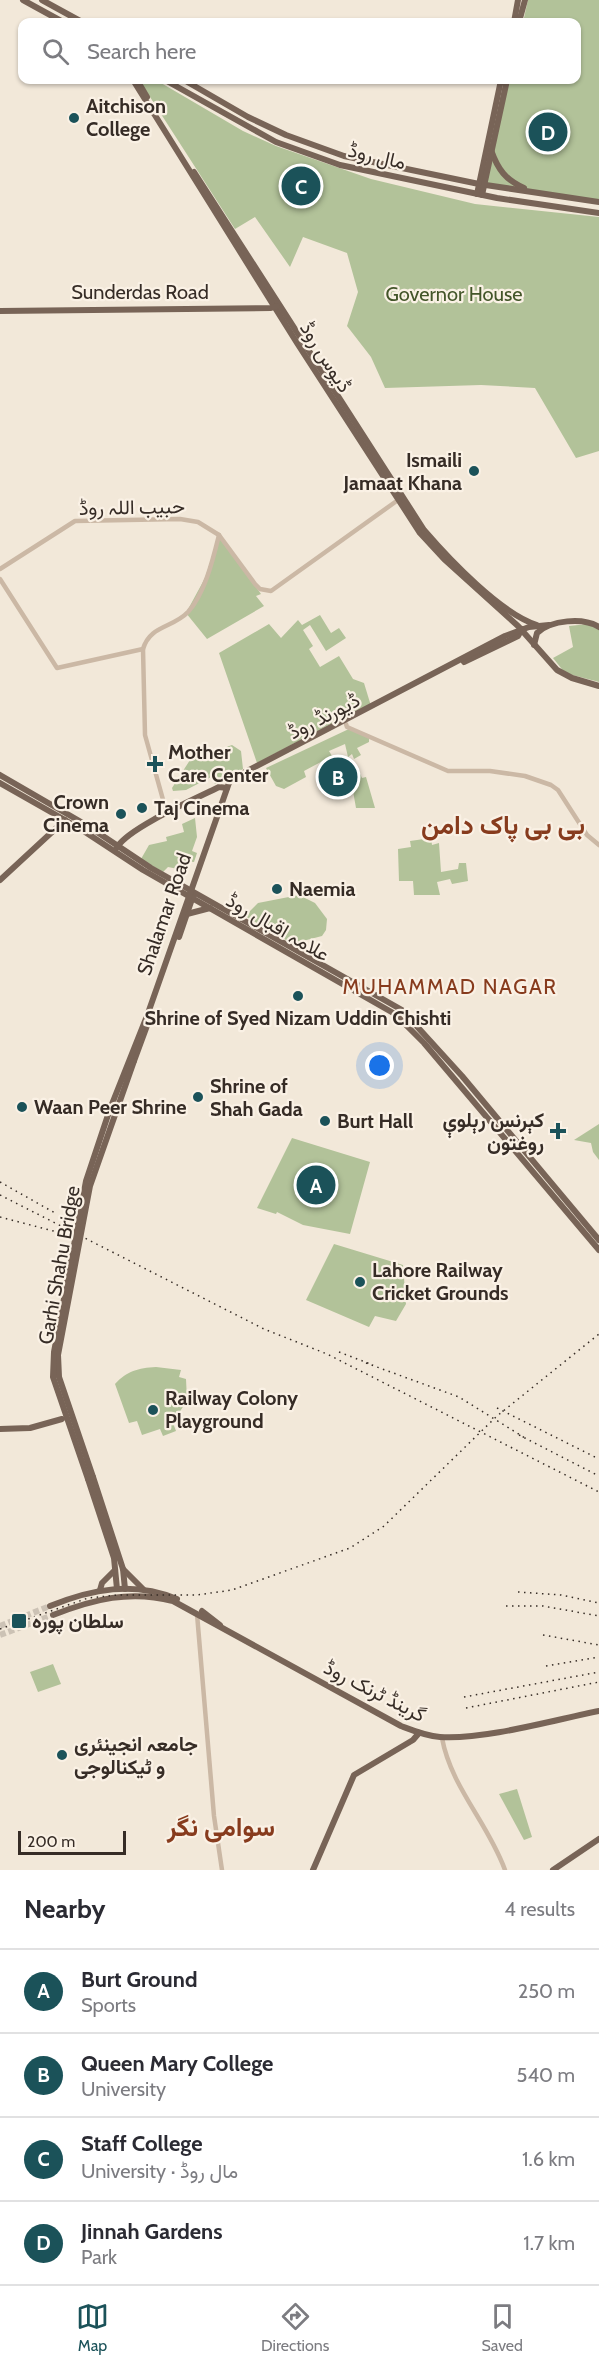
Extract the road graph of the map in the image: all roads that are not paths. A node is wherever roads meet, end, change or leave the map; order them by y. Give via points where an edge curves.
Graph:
1 (23, 0) edge
2 (42, 0) edge
3 (518, 0) edge
4 (525, 0) edge
5 (48, 18) edge
6 (56, 18) edge
7 (75, 18) edge
8 (515, 18) edge
9 (520, 18) edge
10 (138, 84) edge
11 (172, 84) edge
12 (191, 84) edge
13 (500, 84) edge
14 (506, 84) edge
15 (491, 150) junction
16 (482, 170) junction
17 (468, 182) junction
18 (481, 185) junction
19 (530, 192) junction
20 (479, 195) junction
21 (599, 202) edge
22 (599, 213) edge
23 (278, 306) junction
24 (0, 311) edge
25 (398, 500) junction
26 (219, 535) junction
27 (0, 569) edge
28 (0, 579) edge
29 (521, 620) junction
30 (549, 624) junction
31 (537, 626) junction
32 (599, 627) edge
33 (522, 629) junction
34 (516, 637) junction
35 (534, 646) junction
36 (143, 649) junction
37 (599, 686) edge
38 (345, 724) junction
39 (0, 778) edge
40 (230, 780) joint
41 (228, 788) junction
42 (167, 814) junction
43 (65, 820) junction
44 (599, 845) edge
45 (116, 848) junction
46 (0, 880) edge
47 (181, 891) junction
48 (192, 894) junction
49 (211, 904) junction
50 (186, 910) junction
51 (246, 925) junction
52 (131, 1061) junction
53 (599, 1240) edge
54 (599, 1250) edge
55 (62, 1419) dead end
56 (0, 1429) edge
57 (91, 1478) junction
58 (119, 1569) junction
59 (124, 1587) junction
60 (117, 1588) junction
61 (143, 1589) junction
62 (100, 1590) junction
63 (125, 1595) junction
64 (117, 1596) junction
65 (50, 1606) tunnel mouth
66 (197, 1613) junction
67 (53, 1614) tunnel mouth
68 (220, 1625) junction
69 (599, 1711) edge
70 (419, 1733) junction
71 (442, 1737) junction
72 (599, 1839) edge
73 (222, 1870) edge
74 (313, 1870) edge
75 (505, 1870) edge
76 (553, 1870) edge

1 - 5 main road
1 - 6 main road
2 - 7 main road
3 - 8 main road
4 - 9 main road
10 - 23 main road, ڈیوس روڈ
11 - 20 main road, مال روڈ via 245,126 306,154
12 - 17 main road, مال روڈ via 286,135 344,156
13 - 16 main road
14 - 15 main road
15 - 18 main road
15 - 19 main road via 506,178
16 - 17 main road
16 - 18 main road
17 - 18 main road, مال روڈ
18 - 19 main road, مال روڈ
18 - 20 main road
19 - 21 main road, مال روڈ
20 - 22 main road, مال روڈ
23 - 24 main road, Sunderdas Road
23 - 25 main road, ڈیوس روڈ
23 - 29 main road, ڈیوس روڈ via 424,530
25 - 26 street, حبیب اللہ روڈ via 271,591 255,584
25 - 33 main road, ڈیوس روڈ via 444,559
26 - 27 street, حبیب اللہ روڈ via 198,522 180,519 75,520
26 - 36 street via 212,562 190,610 154,630
28 - 36 street via 57,668
29 - 31 main road, ڈیوس روڈ
29 - 33 main road, ڈیوس روڈ
30 - 31 main road, ڈیورنڈ روڈ
30 - 32 main road, ڈیورنڈ روڈ via 582,621
30 - 35 main road via 537,633
31 - 33 main road, ڈیورنڈ روڈ
33 - 34 main road, ڈیورنڈ روڈ
33 - 35 main road, ڈیوس روڈ
33 - 40 main road, ڈیورنڈ روڈ
34 - 35 main road
34 - 38 main road, ڈیورنڈ روڈ
35 - 37 main road via 565,675
36 - 42 street via 145,739
38 - 41 main road, ڈیورنڈ روڈ
38 - 44 street via 448,771 490,771 551,785 587,835
39 - 43 main road, علامہ اقبال روڈ
39 - 45 main road, علامہ اقبال روڈ
40 - 41 main road, Shalamar Road
41 - 42 main road, ڈیورنڈ روڈ via 219,787
41 - 48 main road, Shalamar Road
41 - 49 main road via 196,885
42 - 45 main road, ڈیورنڈ روڈ via 126,837
43 - 45 main road, علامہ اقبال روڈ
43 - 46 main road
45 - 47 main road, علامہ اقبال روڈ
45 - 48 main road, علامہ اقبال روڈ
47 - 48 main road, علامہ اقبال روڈ
47 - 50 main road
48 - 49 main road, علامہ اقبال روڈ
48 - 50 main road, Shalamar Road
49 - 50 main road
49 - 51 main road, علامہ اقبال روڈ
50 - 52 main road, Shalamar Road
51 - 53 main road, علامہ اقبال روڈ via 402,1010
51 - 54 main road, علامہ اقبال روڈ via 405,1022
52 - 57 main road, Garhi Shahu Bridge, bridge via 92,1178 58,1355 59,1377
52 - 57 main road, Garhi Shahu Bridge, bridge via 86,1181 54,1352 53,1377
55 - 56 main road via 30,1428
57 - 58 main road
58 - 59 main road
58 - 60 main road
58 - 61 main road
58 - 62 main road via 102,1583
59 - 60 main road, گرینڈ ٹرنک روڈ
59 - 61 main road, گرینڈ ٹرنک روڈ
59 - 63 main road
60 - 62 main road, گرینڈ ٹرنک روڈ
60 - 64 main road
61 - 68 main road, گرینڈ ٹرنک روڈ via 195,1607
62 - 65 main road, گرینڈ ٹرنک روڈ
63 - 64 main road, گرینڈ ٹرنک روڈ
63 - 66 main road, گرینڈ ٹرنک روڈ via 165,1599
64 - 67 main road, گرینڈ ٹرنک روڈ
66 - 68 main road, گرینڈ ٹرنک روڈ
66 - 73 street
68 - 70 main road, گرینڈ ٹرنک روڈ
69 - 71 main road, گرینڈ ٹرنک روڈ
70 - 71 main road, گرینڈ ٹرنک روڈ
70 - 74 main road via 354,1775
71 - 75 street via 459,1786
72 - 76 main road

